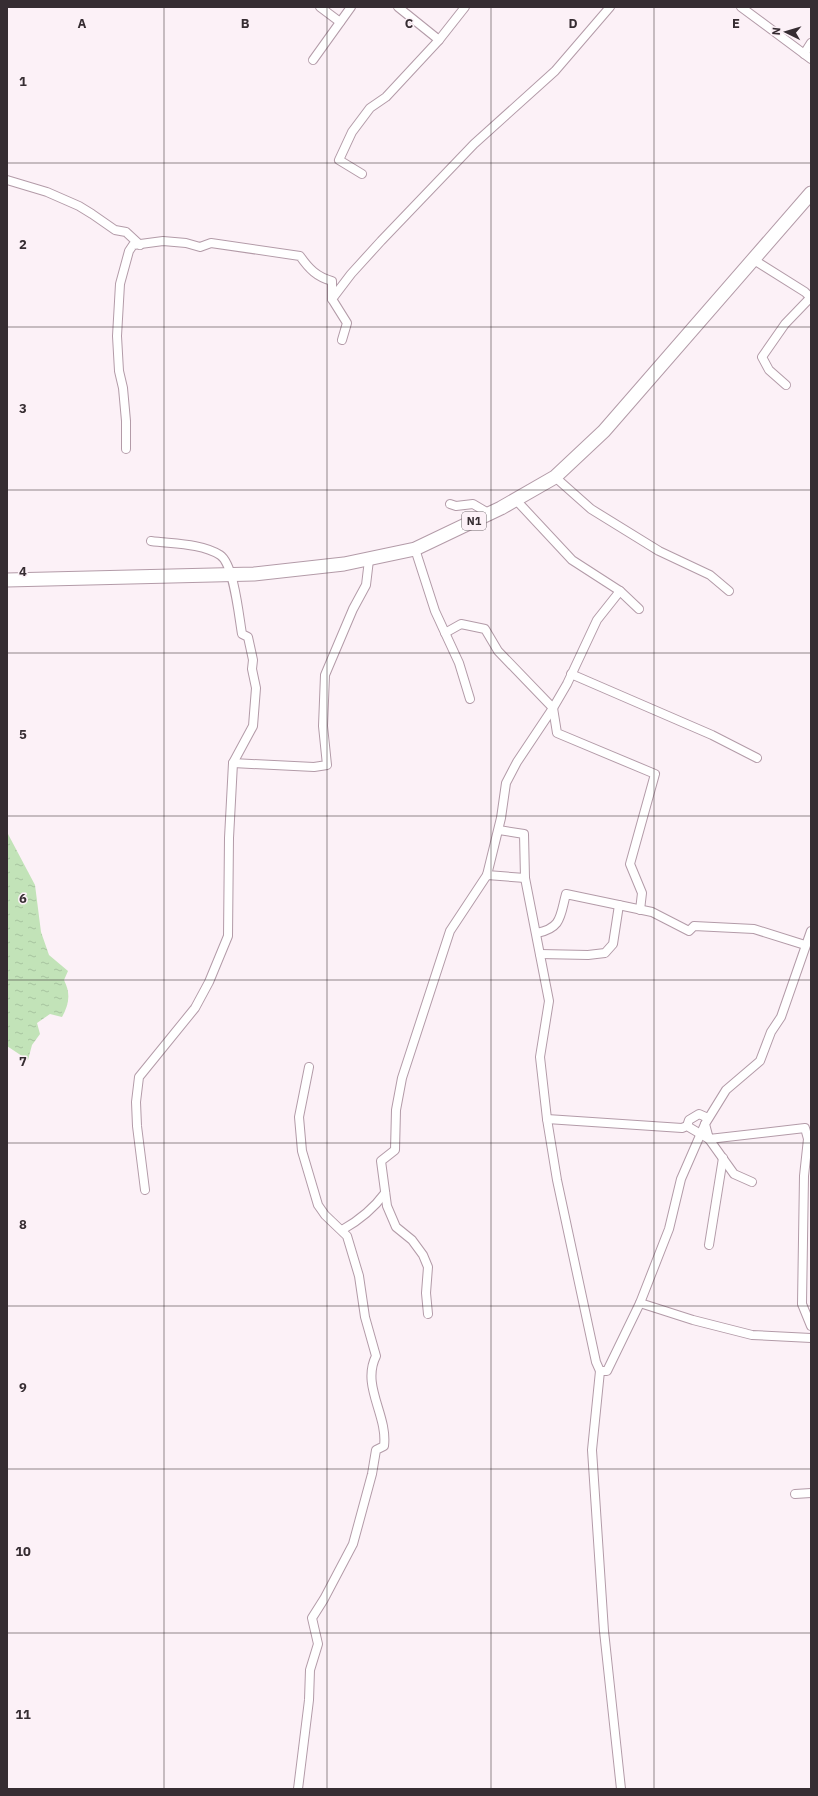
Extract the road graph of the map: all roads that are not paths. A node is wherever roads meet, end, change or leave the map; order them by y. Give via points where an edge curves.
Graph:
1 (320, 7) edge
2 (351, 7) edge
3 (398, 7) edge
4 (465, 7) edge
5 (610, 7) edge
6 (741, 7) edge
7 (340, 22) junction
8 (438, 40) junction
9 (811, 43) edge
10 (804, 54) junction
11 (811, 59) edge
12 (313, 60) dead end
13 (362, 174) dead end
14 (7, 180) edge
15 (811, 193) edge
16 (140, 244) junction
17 (754, 260) junction
18 (811, 297) edge
19 (332, 299) junction
20 (342, 340) dead end
21 (786, 385) dead end
22 (126, 449) dead end
23 (555, 477) junction
24 (516, 500) junction
25 (450, 504) dead end
26 (490, 514) junction
27 (151, 541) dead end
28 (415, 550) junction
29 (369, 560) junction
30 (232, 575) junction
31 (7, 580) edge
32 (729, 590) dead end
33 (620, 592) junction
34 (639, 609) dead end
35 (445, 633) junction
36 (571, 674) junction
37 (470, 698) dead end
38 (553, 708) junction
39 (757, 758) dead end
40 (233, 763) junction
41 (499, 830) junction
42 (487, 875) junction
43 (525, 878) junction
44 (619, 905) junction
45 (640, 910) junction
46 (811, 931) edge
47 (537, 933) junction
48 (805, 945) junction
49 (540, 954) junction
50 (309, 1067) dead end
51 (548, 1119) junction
52 (706, 1121) junction
53 (687, 1126) junction
54 (701, 1133) junction
55 (710, 1139) junction
56 (723, 1158) junction
57 (752, 1182) dead end
58 (146, 1190) dead end
59 (385, 1193) junction
60 (342, 1230) junction
61 (709, 1245) dead end
62 (640, 1303) junction
63 (428, 1314) dead end
64 (811, 1326) edge
65 (811, 1338) edge
66 (600, 1371) junction
67 (811, 1493) edge
68 (795, 1494) dead end
69 (298, 1789) edge
70 (621, 1789) edge

1 - 7 street
2 - 7 street
3 - 8 street
4 - 8 street
5 - 19 street via 550,75 474,144 381,241 350,274
6 - 10 street
7 - 12 street
8 - 13 street via 386,97 370,108 352,132 339,160
9 - 10 street
10 - 11 street
14 - 16 street via 47,192 79,206 115,230 126,232
15 - 17 highway, N1
16 - 19 street via 163,241 200,247 211,243 300,256 310,270 321,278 332,281
16 - 22 street via 133,245 129,250 120,284 117,336 126,420
17 - 18 street
17 - 23 highway, N1 via 604,432
18 - 21 street via 781,329 762,357 769,370
19 - 20 street via 347,323
23 - 24 highway, N1
23 - 32 street via 591,509 659,551 710,575
24 - 26 highway, N1
24 - 33 street via 572,560
25 - 26 street via 473,504
26 - 28 highway, N1
27 - 30 street via 201,548 221,556
28 - 29 highway, N1
28 - 35 street
29 - 30 highway, N1
29 - 40 street via 366,585 325,675 323,726 327,765 314,767
30 - 31 highway, N1
30 - 40 street via 242,634 248,637 253,660 256,688 253,726
33 - 34 street
33 - 36 street via 596,620
35 - 37 street via 459,662
35 - 38 street via 461,624 485,629 498,651
36 - 38 street
36 - 39 street via 712,735
38 - 41 street via 506,783
38 - 45 street via 557,733 655,774 630,864 642,893
40 - 58 street via 228,936 195,1008 139,1077 137,1126
41 - 42 street
41 - 43 street via 524,834
42 - 43 street
42 - 59 street via 450,931 402,1078 396,1110 395,1150 381,1161
43 - 47 street
44 - 45 street
44 - 47 street via 566,894 558,923 550,930
44 - 49 street via 613,944 605,953
45 - 48 street via 652,912 689,931 694,926 754,929
46 - 48 street
47 - 49 street
48 - 52 street via 781,1017 771,1032 760,1061 726,1090
49 - 51 street via 549,1001 540,1057
50 - 60 street via 299,1117 302,1151 318,1206
51 - 53 street via 682,1128
51 - 66 street via 557,1180
52 - 53 street via 699,1114 689,1120
52 - 54 street
52 - 55 street
53 - 54 street
54 - 55 street
54 - 62 street via 681,1179 668,1229
55 - 56 street
55 - 64 street via 805,1128 808,1139 804,1176 802,1304
56 - 57 street via 734,1174
56 - 61 street
59 - 60 street via 354,1223
59 - 63 street via 387,1206 396,1227 412,1240 428,1267
60 - 69 street via 347,1236 358,1276 365,1317 376,1356 371,1365 372,1384 385,1435 384,1446 376,1450 353,1544 312,1618 318,1644 310,1670 309,1700
62 - 65 street via 752,1335
62 - 66 street via 607,1371
66 - 70 street via 592,1450 604,1631
67 - 68 street

